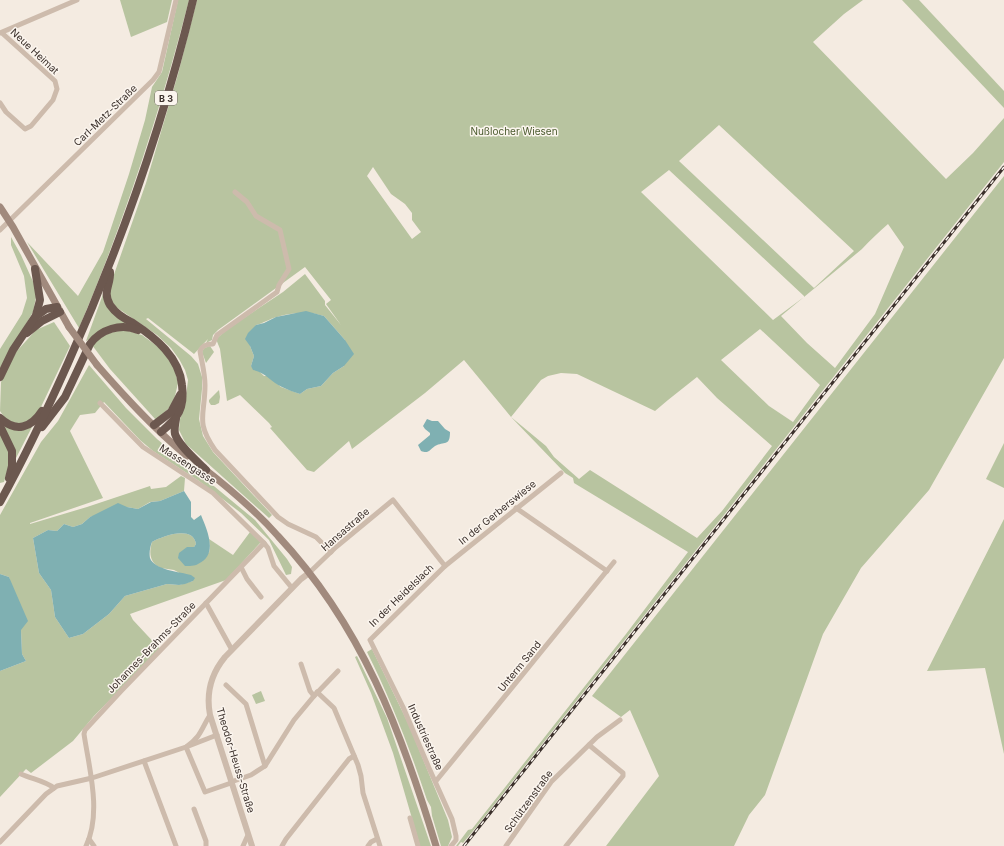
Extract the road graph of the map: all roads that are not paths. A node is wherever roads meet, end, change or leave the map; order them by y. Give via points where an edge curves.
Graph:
1 (77, 0) edge
2 (176, 0) edge
3 (192, 0) edge
4 (1, 33) edge
5 (0, 103) edge
6 (235, 192) dead end
7 (0, 207) edge
8 (9, 221) junction
9 (0, 230) edge
10 (110, 265) junction
11 (35, 269) junction
12 (59, 309) junction
13 (35, 317) junction
14 (149, 335) junction
15 (22, 337) junction
16 (0, 377) edge
17 (182, 387) junction
18 (53, 396) junction
19 (100, 404) dead end
20 (0, 418) edge
21 (176, 418) junction
22 (0, 426) edge
23 (154, 426) junction
24 (161, 432) junction
25 (34, 437) junction
26 (206, 470) junction
27 (561, 473) dead end
28 (6, 490) junction
29 (0, 502) edge
30 (516, 508) junction
31 (264, 542) junction
32 (331, 552) junction
33 (614, 562) dead end
34 (444, 566) junction
35 (241, 567) junction
36 (607, 571) junction
37 (309, 573) junction
38 (292, 588) junction
39 (261, 597) dead end
40 (206, 603) junction
41 (371, 638) joint
42 (232, 650) junction
43 (301, 664) dead end
44 (338, 671) dead end
45 (226, 685) dead end
46 (316, 694) junction
47 (210, 715) junction
48 (620, 720) dead end
49 (217, 735) junction
50 (589, 745) junction
51 (186, 747) junction
52 (354, 756) junction
53 (144, 761) junction
54 (265, 766) junction
55 (21, 774) dead end
56 (92, 778) junction
57 (436, 781) junction
58 (231, 782) junction
59 (54, 788) junction
60 (194, 809) dead end
61 (410, 818) dead end
62 (248, 835) junction
63 (89, 839) junction
64 (377, 839) junction
65 (0, 842) edge
66 (86, 846) edge
67 (94, 846) edge
68 (176, 846) edge
69 (206, 846) edge
70 (243, 846) edge
71 (252, 846) edge
72 (282, 846) edge
73 (368, 846) edge
74 (380, 846) edge
75 (418, 846) edge
76 (436, 846) edge
77 (452, 846) edge
78 (506, 846) edge
79 (566, 846) edge

1 - 4 street
2 - 8 street, Carl-Metz-Straße via 159,72 153,80
3 - 10 highway, B 3 via 158,122
4 - 5 street, Neue Heimat via 53,79 57,89 53,100 31,126 25,129
6 - 32 street via 247,202 256,216 280,230 289,268 277,292 217,335 213,344 201,348 205,386 203,429 215,450 278,517 316,537
7 - 8 main road
8 - 9 street, Carl-Metz-Straße
8 - 11 main road
10 - 14 highway via 106,291 110,305 116,314
10 - 18 highway, B 3
11 - 12 main road
11 - 13 highway via 40,300
12 - 13 highway via 46,309
12 - 15 highway
12 - 23 main road, bridge via 97,365
13 - 15 highway
14 - 17 highway via 172,356 180,372
14 - 25 highway via 126,327 107,330 94,339 64,397
15 - 16 highway
17 - 21 highway via 184,396
17 - 23 highway via 175,407
18 - 20 highway via 37,419 29,425 10,426
18 - 25 highway, B 3
19 - 31 street, Massengasse via 143,447 213,493
21 - 24 highway
21 - 26 highway via 175,434 179,441
22 - 28 highway via 12,451 12,466
23 - 24 main road
24 - 26 main road
25 - 28 highway, B 3
26 - 37 main road via 270,526
27 - 30 street, In der Gerberswiese
28 - 29 highway, B 3
30 - 34 street, In der Gerberswiese
30 - 36 street
31 - 35 street, Johannes-Brahms-Straße
31 - 38 street via 274,566
32 - 34 street, Hansastraße via 393,500
32 - 37 street, Hansastraße
33 - 36 street, Unterm Sand
34 - 41 street, In der Heidelslach
35 - 39 street
35 - 40 street, Johannes-Brahms-Straße
36 - 57 street, Unterm Sand
37 - 38 street, Theodor-Heuss-Straße
37 - 76 main road via 347,627 382,694 411,766
38 - 42 street, Theodor-Heuss-Straße
40 - 42 street
40 - 56 street, Johannes-Brahms-Straße via 85,730
41 - 57 street, Industriestraße via 370,643 403,707
42 - 47 street, Theodor-Heuss-Straße via 213,677 209,693
43 - 46 street via 310,691
44 - 46 street
45 - 54 street via 246,704
46 - 52 street via 334,708
46 - 54 street via 290,726
47 - 49 street, Theodor-Heuss-Straße
47 - 51 street via 201,733
48 - 50 street, Schützenstraße
49 - 51 street
49 - 58 street, Theodor-Heuss-Straße
50 - 78 street, Schützenstraße via 551,782
50 - 79 street via 623,772 624,776
51 - 53 street
51 - 58 street via 205,792
52 - 64 street
52 - 72 street via 349,759
53 - 56 street
53 - 68 street
54 - 58 street via 257,772
55 - 59 street
56 - 59 street
56 - 63 street via 93,809
57 - 77 street, Industriestraße via 455,829 456,838
58 - 62 street, Theodor-Heuss-Straße
59 - 65 street
60 - 69 street
61 - 75 street
62 - 70 street
62 - 71 street, Theodor-Heuss-Straße
63 - 66 street
63 - 67 street
64 - 73 street
64 - 74 street

